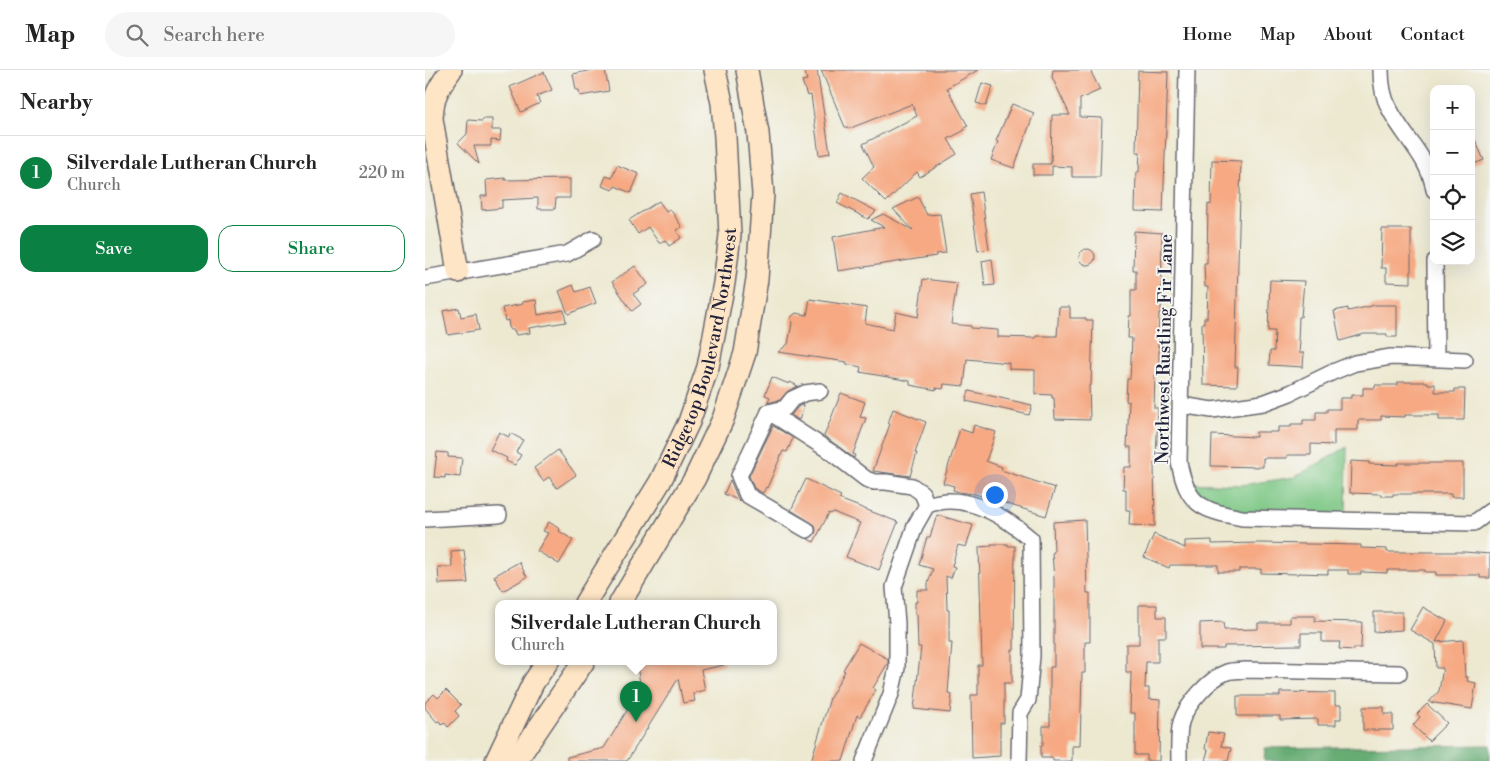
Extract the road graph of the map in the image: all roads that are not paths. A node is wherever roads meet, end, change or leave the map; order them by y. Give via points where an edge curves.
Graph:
1 (451, 70) edge
2 (715, 70) edge
3 (747, 70) edge
4 (1187, 70) edge
5 (1381, 70) edge
6 (1430, 175) edge
7 (593, 239) dead end
8 (1435, 265) edge
9 (458, 272) junction
10 (425, 278) edge
11 (1436, 358) junction
12 (1465, 360) dead end
13 (820, 391) dead end
14 (1181, 405) junction
15 (769, 412) junction
16 (927, 505) junction
17 (1490, 511) edge
18 (499, 515) dead end
19 (425, 519) edge
20 (807, 530) dead end
21 (587, 600) edge
22 (622, 600) edge
23 (545, 665) edge
24 (582, 665) edge
25 (1399, 673) dead end
26 (496, 761) edge
27 (516, 761) edge
28 (866, 761) edge
29 (1019, 761) edge
30 (1179, 761) edge

1 - 9 main road via 433,102 432,118
2 - 21 main road, Ridgetop Boulevard Northwest via 725,137 729,235 724,283 708,367 689,422 660,482
3 - 22 main road, Ridgetop Boulevard Northwest via 758,134 763,194 757,279 745,353 723,419 695,478
4 - 14 street, Northwest Rustling Fir Lane
5 - 6 street via 1388,108 1425,162
7 - 9 street via 567,254
8 - 11 street
9 - 10 street
11 - 12 street
11 - 14 street via 1391,357 1355,363 1291,393 1243,407 1212,410
13 - 15 street via 805,393 792,399 785,408
14 - 17 street, Northwest Rustling Fir Lane via 1179,462 1182,481 1194,500 1216,513 1242,518 1474,522
15 - 16 street via 866,479 912,486 922,493
15 - 20 street via 739,476 747,496
16 - 28 street via 915,526 894,587 897,668 891,694
16 - 29 street via 939,500 969,503 992,511 1031,539 1032,656 1028,700 1020,713
18 - 19 street
23 - 26 main road via 533,683
24 - 27 main road
25 - 30 street via 1227,672 1215,678 1189,707 1181,722

